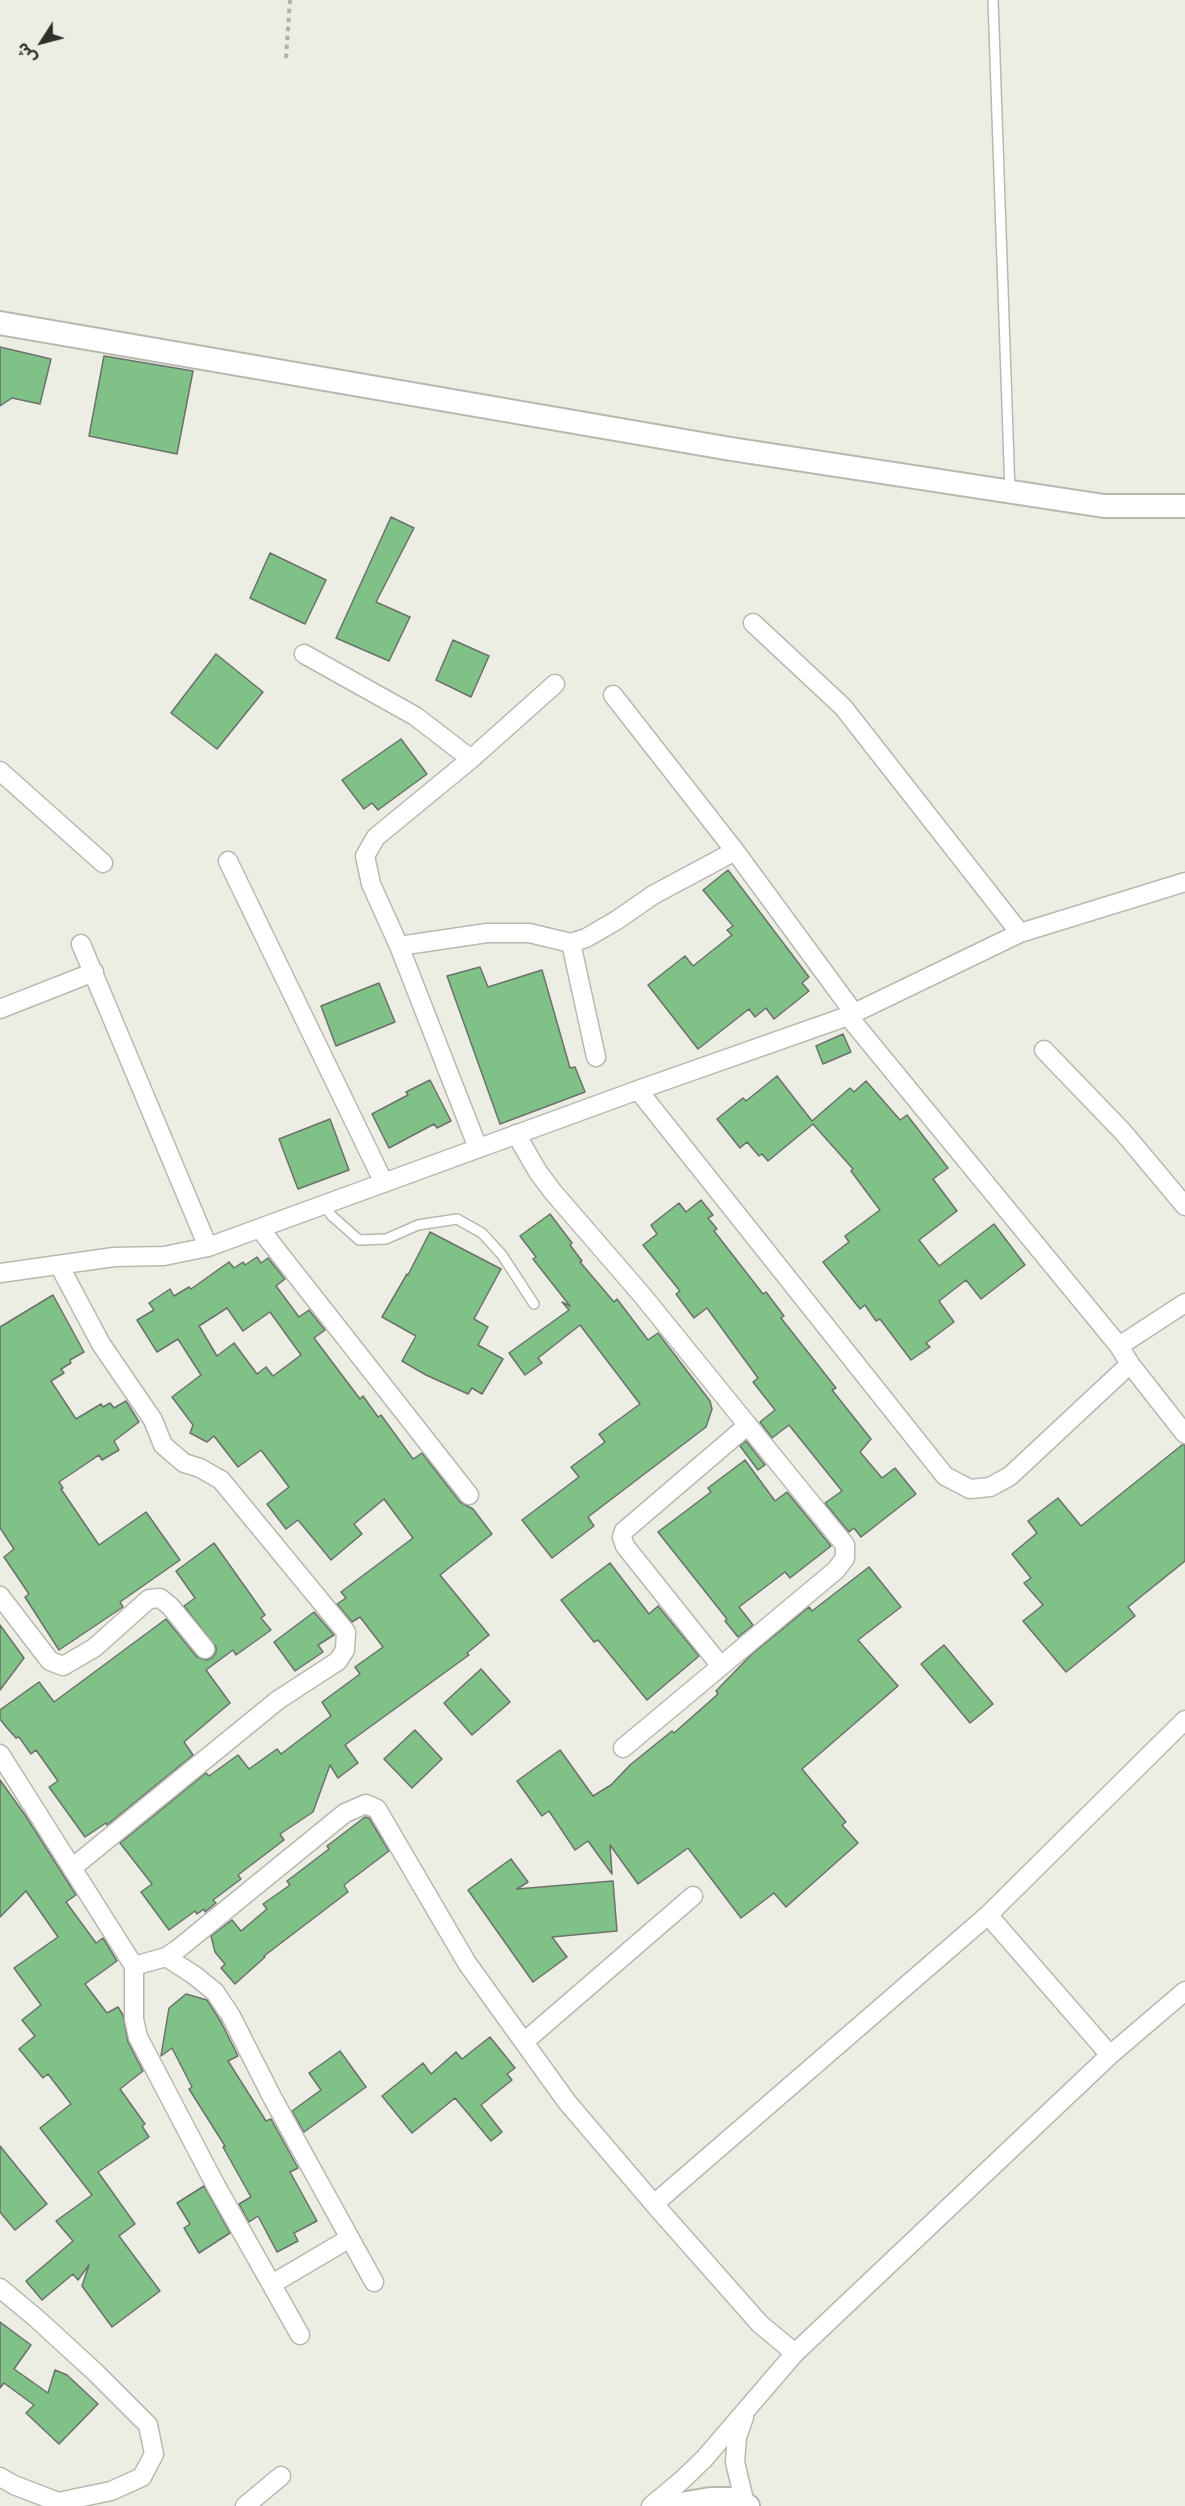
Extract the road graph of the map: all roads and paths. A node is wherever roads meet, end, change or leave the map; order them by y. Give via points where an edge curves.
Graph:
1 (290, 0) edge
2 (993, 0) edge
3 (285, 58) dead end
4 (0, 323) edge
5 (1010, 492) junction
6 (1185, 506) edge
7 (753, 623) dead end
8 (304, 654) dead end
9 (555, 684) dead end
10 (613, 695) dead end
11 (471, 759) junction
12 (0, 771) edge
13 (735, 851) junction
14 (228, 861) dead end
15 (103, 863) dead end
16 (1185, 882) edge
17 (1020, 933) junction
18 (571, 943) junction
19 (81, 944) dead end
20 (399, 946) junction
21 (94, 972) junction
22 (0, 1009) edge
23 (851, 1015) junction
24 (1044, 1050) dead end
25 (596, 1057) dead end
26 (638, 1090) junction
27 (516, 1134) junction
28 (477, 1148) junction
29 (384, 1183) junction
30 (324, 1205) junction
31 (1185, 1206) edge
32 (260, 1229) junction
33 (207, 1247) junction
34 (59, 1265) junction
35 (0, 1273) edge
36 (1185, 1303) edge
37 (534, 1304) dead end
38 (1119, 1346) junction
39 (1130, 1365) junction
40 (748, 1425) junction
41 (1183, 1426) edge
42 (469, 1495) dead end
43 (0, 1596) edge
44 (206, 1649) dead end
45 (720, 1665) junction
46 (1185, 1720) edge
47 (623, 1748) dead end
48 (0, 1754) edge
49 (72, 1868) junction
50 (693, 1896) dead end
51 (988, 1915) junction
52 (166, 1957) junction
53 (134, 1966) junction
54 (1185, 1991) edge
55 (525, 2042) junction
56 (1110, 2055) junction
57 (654, 2204) junction
58 (350, 2238) junction
59 (374, 2282) dead end
60 (272, 2284) junction
61 (0, 2288) edge
62 (300, 2335) dead end
63 (795, 2353) junction
64 (747, 2406) junction
65 (281, 2476) dead end
66 (0, 2477) edge
67 (746, 2505) edge
68 (245, 2506) edge
69 (651, 2506) edge
70 (669, 2506) edge

1 - 3 path
2 - 5 lane
4 - 5 street via 731,449
5 - 6 street via 1104,506
7 - 17 street via 843,707
8 - 11 street via 415,716
9 - 11 street
10 - 13 street
11 - 20 street via 376,837 365,856 370,884
12 - 15 street
13 - 18 street
13 - 23 street
14 - 29 street
16 - 17 street
17 - 23 street
18 - 20 street via 529,933 487,933
18 - 25 street
19 - 21 street
20 - 28 street
21 - 22 street
21 - 33 street
23 - 26 street
23 - 38 street
24 - 31 street via 1123,1132
26 - 27 street
26 - 39 street via 945,1476 970,1489 990,1487 1010,1476
27 - 28 street
27 - 40 street via 553,1192
28 - 29 street
29 - 30 street
30 - 32 street
30 - 37 lane via 359,1240 386,1239 418,1225 457,1220 489,1240
32 - 33 street
32 - 42 street
33 - 34 street via 164,1256 114,1257
34 - 35 street
34 - 49 street via 101,1344 153,1420 163,1445 184,1463 221,1480 346,1632 345,1650 338,1661 278,1700
36 - 38 street
38 - 39 street
39 - 41 street
40 - 45 street via 624,1531 622,1537 625,1546
40 - 45 street via 845,1545 845,1558 836,1570
43 - 44 street via 50,1661 63,1666 94,1648 149,1599 160,1598 170,1605
45 - 47 street
46 - 51 street
48 - 49 street
49 - 53 street
50 - 55 street
51 - 56 street
51 - 57 street
52 - 53 street
52 - 55 street via 345,1813 366,1804 377,1809 467,1963
52 - 58 street via 215,1992 231,2016
53 - 60 street via 138,2037
54 - 56 street
55 - 57 street via 567,2102
56 - 63 street
57 - 63 street via 760,2324
58 - 59 street
58 - 60 street
60 - 62 street
61 - 66 street via 96,2372 148,2425 154,2454 142,2477 111,2492 58,2502
63 - 64 street
64 - 67 street via 737,2437 735,2462
64 - 69 street via 704,2459
65 - 68 street
67 - 70 street via 731,2499 710,2499

